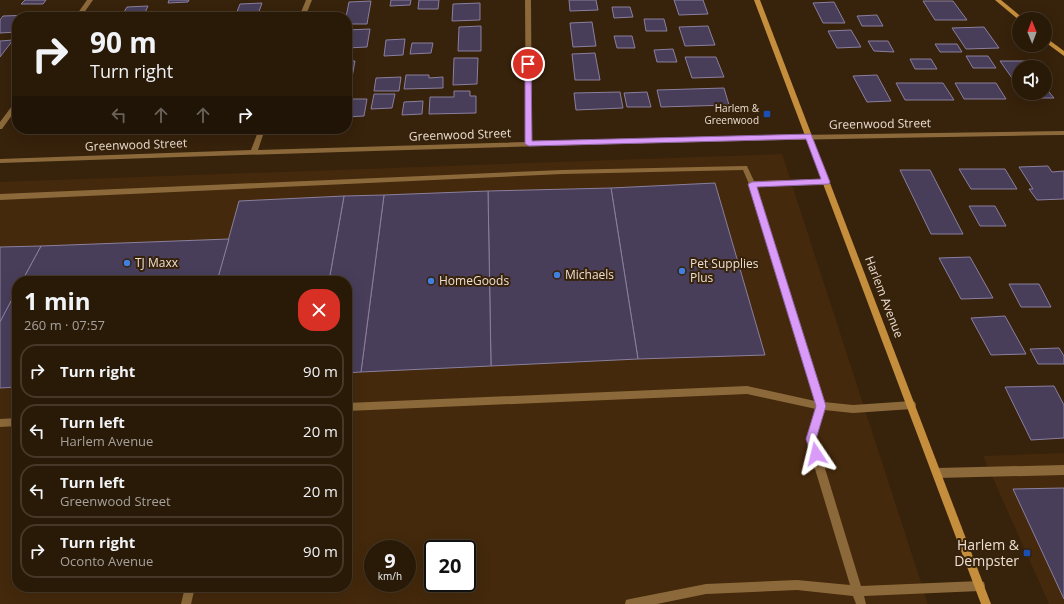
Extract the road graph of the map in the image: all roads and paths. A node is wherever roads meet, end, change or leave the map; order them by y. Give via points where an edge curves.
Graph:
1 (90, 0) edge
2 (309, 0) edge
3 (528, 0) edge
4 (757, 0) edge
5 (998, 0) edge
6 (82, 12) edge
7 (304, 12) edge
8 (1013, 12) edge
9 (1052, 45) edge
10 (1064, 54) edge
11 (12, 110) edge
12 (0, 127) edge
13 (1064, 132) edge
14 (260, 134) edge
15 (809, 136) junction
16 (529, 144) junction
17 (254, 152) junction
18 (0, 161) edge
19 (826, 182) junction
20 (752, 184) junction
21 (0, 196) edge
22 (912, 405) junction
23 (821, 406) junction
24 (352, 407) edge
25 (12, 422) edge
26 (0, 423) edge
27 (1064, 470) edge
28 (937, 472) junction
29 (980, 586) junction
30 (857, 591) junction
31 (189, 592) edge
32 (186, 604) edge
33 (630, 604) edge
34 (861, 604) edge
35 (986, 604) edge

1 - 6 street
2 - 7 street
3 - 16 street
4 - 15 main road, Harlem Avenue
5 - 8 main road
9 - 10 main road
11 - 12 street
13 - 15 street, Greenwood Street
14 - 17 street
15 - 16 street, Greenwood Street
15 - 19 main road, Harlem Avenue
16 - 17 street, Greenwood Street
17 - 18 street, Greenwood Street
19 - 20 street
19 - 22 main road, Harlem Avenue
20 - 21 street via 745,168 737,168 562,172
20 - 23 street
22 - 23 street via 853,409
22 - 28 main road, Harlem Avenue
23 - 24 street via 746,390
23 - 30 street via 811,439
25 - 26 street
27 - 28 street
28 - 29 main road, Harlem Avenue
29 - 30 street
29 - 35 main road, Harlem Avenue
30 - 33 street via 798,585 706,589
30 - 34 street
31 - 32 street

